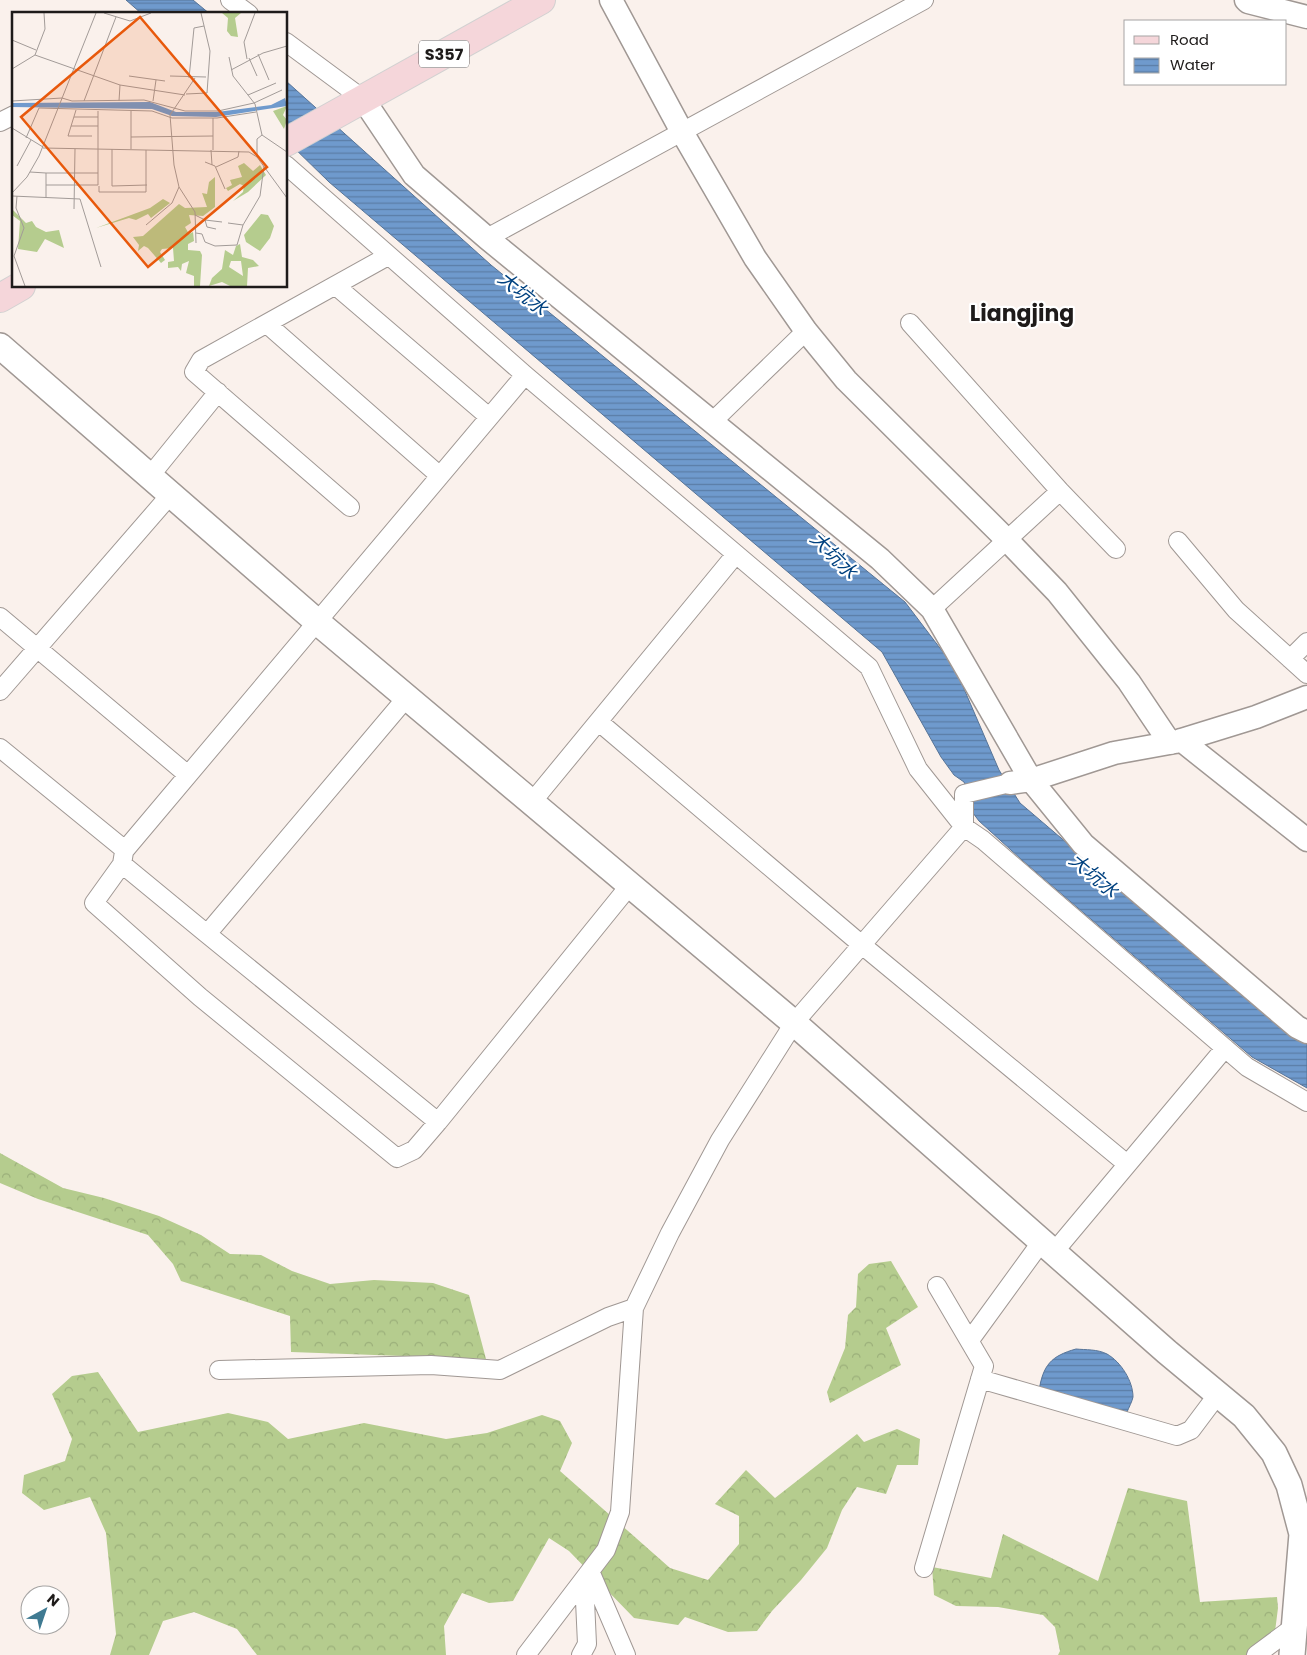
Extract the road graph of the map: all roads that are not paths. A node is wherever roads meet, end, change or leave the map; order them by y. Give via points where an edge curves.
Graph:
1 (230, 0) edge
2 (541, 0) edge
3 (611, 0) edge
4 (924, 0) edge
5 (1246, 0) edge
6 (246, 12) edge
7 (1307, 17) edge
8 (288, 44) edge
9 (355, 103) junction
10 (12, 116) edge
11 (0, 122) edge
12 (682, 132) junction
13 (288, 141) edge
14 (288, 167) edge
15 (487, 238) junction
16 (388, 256) junction
17 (336, 286) junction
18 (18, 288) edge
19 (0, 298) edge
20 (910, 322) dead end
21 (267, 324) junction
22 (806, 331) junction
23 (0, 346) edge
24 (525, 375) junction
25 (218, 392) junction
26 (489, 418) junction
27 (712, 422) junction
28 (150, 476) junction
29 (440, 476) junction
30 (1060, 491) junction
31 (171, 494) junction
32 (350, 507) dead end
33 (1007, 540) junction
34 (1178, 541) dead end
35 (1116, 549) dead end
36 (736, 554) junction
37 (932, 609) junction
38 (0, 617) edge
39 (317, 621) junction
40 (1307, 642) edge
41 (37, 648) junction
42 (1290, 659) junction
43 (1307, 674) edge
44 (0, 691) edge
45 (407, 697) junction
46 (1307, 698) edge
47 (599, 722) junction
48 (1176, 742) junction
49 (0, 748) edge
50 (188, 775) junction
51 (1021, 781) junction
52 (532, 802) junction
53 (964, 827) junction
54 (1307, 840) edge
55 (123, 857) junction
56 (630, 884) junction
57 (207, 934) junction
58 (862, 945) junction
59 (794, 1023) junction
60 (1307, 1032) edge
61 (1225, 1048) junction
62 (1307, 1102) edge
63 (438, 1122) junction
64 (1127, 1164) junction
65 (1048, 1247) junction
66 (937, 1286) dead end
67 (634, 1308) junction
68 (970, 1340) junction
69 (219, 1370) dead end
70 (980, 1379) junction
71 (1218, 1394) junction
72 (1304, 1531) edge
73 (924, 1568) dead end
74 (587, 1575) junction
75 (1295, 1626) junction
76 (526, 1655) edge
77 (581, 1655) edge
78 (626, 1655) edge
79 (1256, 1655) edge
80 (1292, 1655) edge

1 - 6 street
2 - 9 main road, S357
3 - 12 street
4 - 12 street
5 - 7 street
8 - 9 street
9 - 13 main road, S357
9 - 15 street via 414,175
10 - 11 street
12 - 15 street
12 - 22 street via 755,258
14 - 16 street
15 - 27 street
16 - 17 street
16 - 24 street
17 - 21 street
17 - 26 street
18 - 19 main road
20 - 30 street
21 - 25 street via 202,360 194,372
21 - 29 street
22 - 27 street
22 - 33 street via 846,380
23 - 28 main road
24 - 26 street
24 - 36 street
25 - 28 street
25 - 32 street
26 - 29 street
27 - 37 street via 880,559
28 - 31 main road
29 - 39 street
30 - 33 street
30 - 35 street
31 - 39 main road
31 - 41 street
33 - 37 street
33 - 48 street via 1057,592
34 - 42 street via 1236,610
36 - 47 street
36 - 53 street via 869,667 918,769
37 - 51 street
38 - 41 street
39 - 45 main road
39 - 50 street
40 - 42 street
41 - 44 street
41 - 50 street
42 - 43 street
45 - 52 main road
45 - 57 street
46 - 48 street
47 - 52 street
47 - 58 street
48 - 51 street via 1114,753
48 - 54 street
49 - 55 street
50 - 55 street
51 - 53 street via 964,794
51 - 60 street via 1083,844
52 - 56 main road
53 - 58 street
53 - 61 street
55 - 57 street
55 - 63 street via 94,903 207,1003 398,1158 414,1150
56 - 59 main road
56 - 63 street
57 - 63 street
58 - 59 street
58 - 64 street
59 - 65 main road
59 - 67 street via 720,1140
61 - 62 street via 1247,1067
61 - 64 street
64 - 65 street
65 - 68 street
65 - 71 main road
66 - 68 street
67 - 69 street via 608,1317 500,1370 431,1366
67 - 74 street via 620,1512 606,1550
68 - 70 street via 984,1366
70 - 71 street via 1177,1436 1191,1430
70 - 73 street
71 - 72 main road via 1244,1416 1274,1453 1289,1485
72 - 75 main road
74 - 76 street
74 - 77 street via 588,1644
74 - 78 street
75 - 79 street
75 - 80 main road

